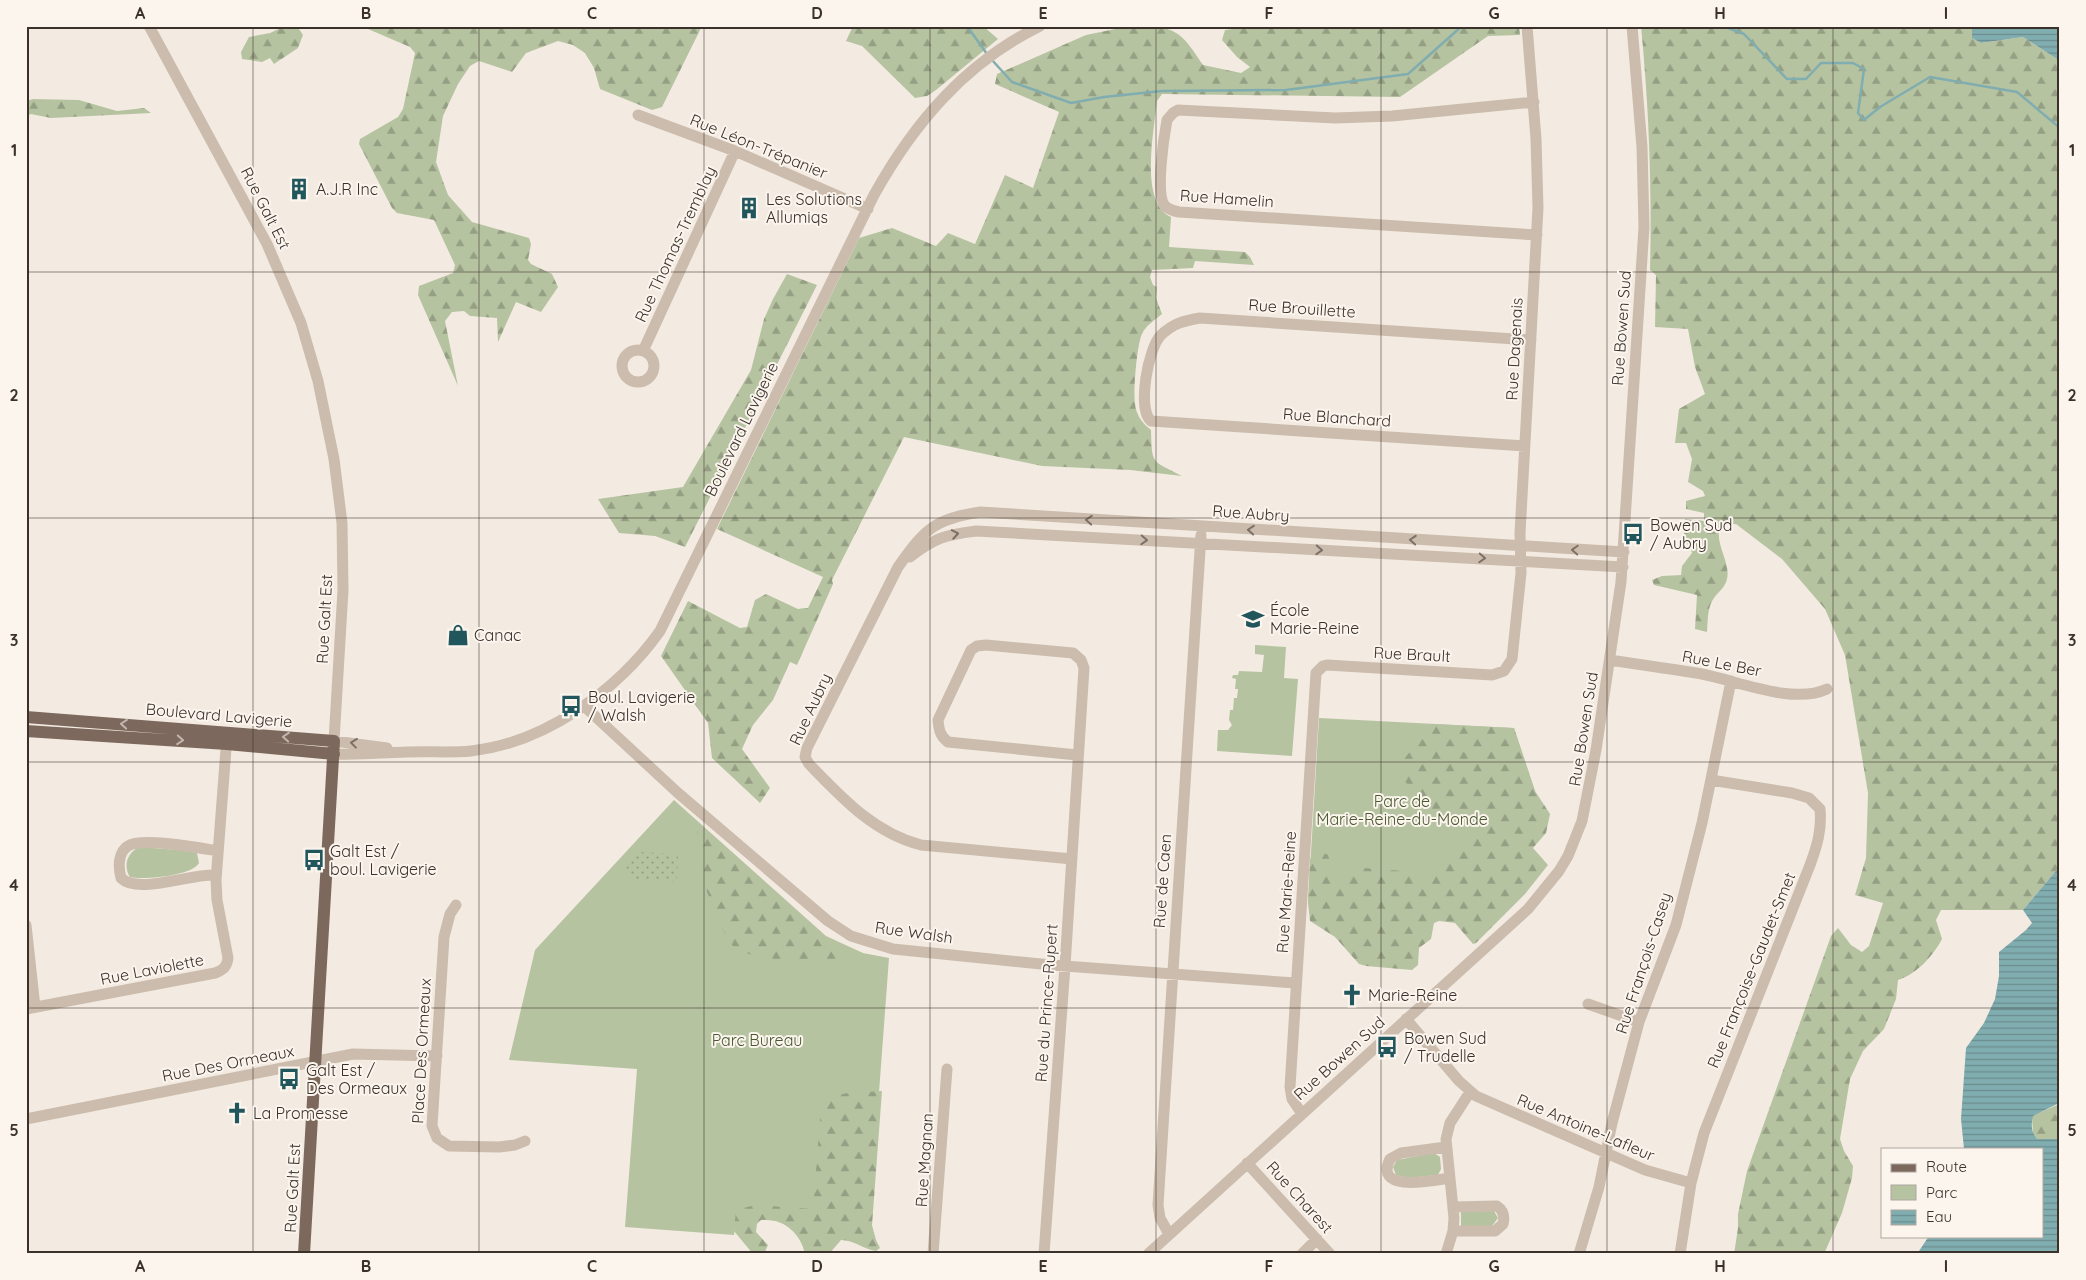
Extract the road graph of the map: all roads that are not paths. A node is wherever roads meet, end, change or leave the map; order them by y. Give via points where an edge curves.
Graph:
1 (149, 26) edge
2 (1040, 26) edge
3 (1528, 26) edge
4 (1632, 26) edge
5 (1534, 102) junction
6 (638, 115) dead end
7 (735, 151) junction
8 (868, 209) junction
9 (1537, 235) junction
10 (1531, 340) junction
11 (643, 350) dead end
12 (1147, 417) joint
13 (1525, 446) junction
14 (1202, 527) junction
15 (1201, 543) junction
16 (1520, 546) junction
17 (1624, 552) junction
18 (1521, 560) junction
19 (898, 567) junction
20 (1623, 567) junction
21 (1610, 660) junction
22 (1318, 669) joint
23 (1504, 671) joint
24 (1731, 681) junction
25 (1827, 689) dead end
26 (584, 706) junction
27 (26, 717) edge
28 (26, 731) edge
29 (227, 738) junction
30 (334, 748) junction
31 (1077, 755) junction
32 (1711, 780) junction
33 (218, 850) junction
34 (1072, 859) junction
35 (216, 875) junction
36 (456, 905) dead end
37 (26, 925) edge
38 (1066, 966) junction
39 (1173, 975) junction
40 (1295, 983) junction
41 (1588, 1004) dead end
42 (30, 1008) edge
43 (1406, 1019) junction
44 (1639, 1022) junction
45 (437, 1056) junction
46 (315, 1062) junction
47 (946, 1069) dead end
48 (1470, 1092) junction
49 (1302, 1114) junction
50 (26, 1119) edge
51 (525, 1141) dead end
52 (1446, 1148) junction
53 (1605, 1153) junction
54 (1247, 1163) junction
55 (1450, 1178) junction
56 (1691, 1184) junction
57 (1453, 1207) junction
58 (1454, 1231) junction
59 (1169, 1234) junction
60 (1317, 1239) junction
61 (304, 1254) edge
62 (933, 1254) edge
63 (1044, 1254) edge
64 (1148, 1254) edge
65 (1302, 1254) edge
66 (1330, 1254) edge
67 (1446, 1254) edge
68 (1579, 1254) edge
69 (1680, 1254) edge

1 - 30 street, Rue Galt Est via 267,244 301,323 318,381 334,459 342,523 343,590
2 - 8 street, Boulevard Lavigerie via 1007,45 945,95 899,153
3 - 5 street, Rue Dagenais
4 - 17 street, Rue Bowen Sud via 1642,148 1644,227
5 - 9 street, Rue Dagenais
5 - 9 street, Rue Hamelin via 1392,116 1335,118 1178,110 1167,120 1160,190 1165,205 1179,212
6 - 7 street, Rue Léon-Trépanier
7 - 8 street, Rue Léon-Trépanier
7 - 11 street, Rue Thomas-Tremblay
8 - 26 street, Boulevard Lavigerie via 660,631 612,685
9 - 10 street, Rue Dagenais
10 - 12 street, Rue Brouillette via 1200,318 1176,322 1160,336 1148,362
10 - 13 street, Rue Dagenais
12 - 13 street, Rue Blanchard via 1152,421
13 - 16 street, Rue Dagenais
14 - 15 street, Rue de Caen
16 -> 14 street, Rue Aubry
14 -> 19 street, Rue Aubry via 980,512 940,521 917,541
15 -> 18 street, Rue Aubry
19 -> 15 street, Rue Aubry via 929,542 951,534 976,531
15 - 39 street, Rue de Caen
17 -> 16 street, Rue Aubry
16 - 18 street, Rue Dagenais
17 - 20 street, Rue Bowen Sud
18 - 20 street, Rue Aubry
18 - 23 street, Rue Dagenais via 1512,659
19 - 34 street, Rue Aubry via 807,748 809,764 847,803 902,840 921,845
20 - 21 street, Rue Bowen Sud
21 - 24 street, Rue Le Ber
21 - 43 street, Rue Bowen Sud via 1587,798 1568,856 1528,909
22 - 23 street, Rue Brault via 1327,665 1492,675
22 - 40 street, Rue Marie-Reine via 1314,688
24 - 25 street, Rue Le Ber via 1798,694
24 - 32 street, Rue François-Casey
26 - 30 street, Boulevard Lavigerie via 544,728 493,747 409,752 356,743
26 - 38 street, Rue Walsh via 678,793 828,921 851,936 893,949
29 -> 27 main road, Boulevard Lavigerie
28 -> 29 main road, Boulevard Lavigerie
29 - 30 main road, Boulevard Lavigerie
29 - 33 street, Rue Laviolette
30 - 46 main road, Rue Galt Est
31 - 31 street, Rue du Prince-Rupert via 1084,668 1081,660 1073,653 986,646 971,650 938,720 942,737 948,742
31 - 34 street, Rue du Prince-Rupert
32 - 44 street, Rue François-Casey via 1676,925
32 - 56 street, Rue Françoise-Gaudet-Smet via 1809,798 1820,809 1821,824 1810,866 1707,1124
33 - 35 street, Rue Laviolette
33 - 35 street via 140,842 127,846 120,855 121,878 131,884
34 - 38 street, Rue du Prince-Rupert
35 - 42 street, Rue Laviolette via 217,900 228,958 222,970
36 - 45 street, Place Des Ormeaux via 444,937
37 - 42 street
38 - 39 street, Rue Walsh
38 - 63 street, Rue du Prince-Rupert
39 - 40 street, Rue Walsh
39 - 59 street, Rue de Caen via 1158,1205 1160,1218
40 - 49 street, Rue Marie-Reine via 1290,1087 1292,1099
41 - 44 street
43 - 48 street, Rue Antoine-Lafleur
43 - 49 street, Rue Bowen Sud
44 - 53 street, Rue François-Casey
45 - 46 street, Rue Des Ormeaux via 365,1053
45 - 51 street, Place Des Ormeaux via 432,1126 437,1138 448,1146 499,1148
46 - 50 street, Rue Des Ormeaux
46 - 61 main road, Rue Galt Est
47 - 62 street, Rue Magnan
48 - 52 street via 1450,1123
48 - 53 street, Rue Antoine-Lafleur
49 - 54 street, Rue Bowen Sud
52 - 55 street
52 - 55 street via 1397,1154 1390,1159 1388,1172 1401,1183
53 - 56 street, Rue Antoine-Lafleur via 1653,1174
53 - 68 street, Rue François-Casey via 1597,1195
54 - 59 street, Rue Bowen Sud
54 - 60 street, Rue Charest
55 - 57 street
56 - 69 street, Rue Françoise-Gaudet-Smet
57 - 58 street
57 - 58 street via 1497,1206 1504,1216 1501,1227 1495,1231
58 - 67 street
59 - 64 street, Rue Bowen Sud
60 - 65 street
60 - 66 street, Rue Charest

